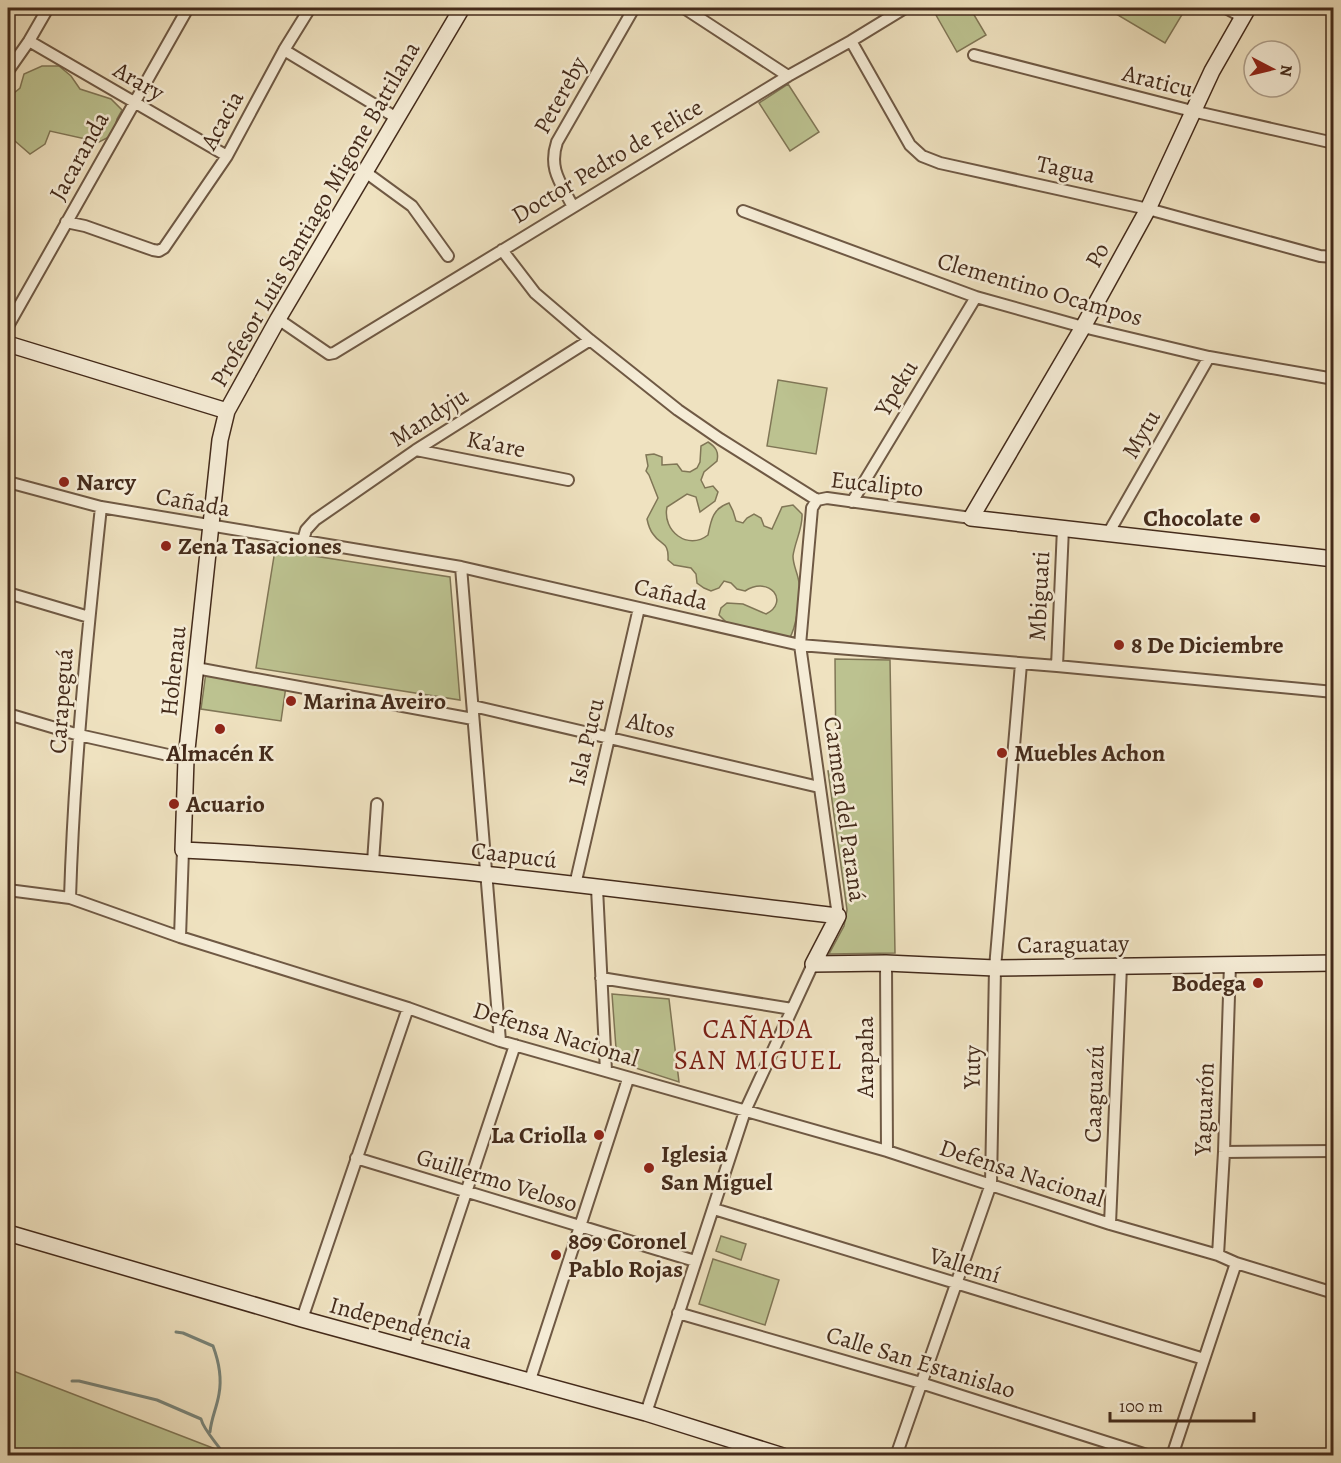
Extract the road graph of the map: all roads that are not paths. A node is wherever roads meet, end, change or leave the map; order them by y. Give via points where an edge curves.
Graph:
1 (48, 8) edge
2 (189, 8) edge
3 (310, 8) edge
4 (462, 8) edge
5 (634, 8) edge
6 (684, 8) edge
7 (905, 8) edge
8 (1226, 8) edge
9 (1245, 12) edge
10 (29, 41) junction
11 (851, 41) junction
12 (284, 50) junction
13 (974, 55) dead end
14 (8, 71) edge
15 (788, 76) junction
16 (134, 102) junction
17 (1192, 111) junction
18 (395, 117) junction
19 (1334, 143) edge
20 (227, 156) junction
21 (364, 171) junction
22 (573, 207) junction
23 (1148, 209) junction
24 (743, 211) dead end
25 (66, 222) junction
26 (502, 250) junction
27 (448, 256) dead end
28 (1334, 257) edge
29 (976, 297) junction
30 (278, 320) junction
31 (8, 326) edge
32 (1083, 327) junction
33 (590, 340) junction
34 (8, 344) edge
35 (1209, 357) junction
36 (1334, 378) edge
37 (227, 411) junction
38 (416, 450) junction
39 (568, 480) dead end
40 (8, 482) edge
41 (817, 500) junction
42 (852, 502) junction
43 (101, 507) junction
44 (971, 518) junction
45 (210, 526) junction
46 (1063, 528) junction
47 (1109, 532) junction
48 (303, 540) junction
49 (1334, 559) edge
50 (461, 567) junction
51 (8, 593) edge
52 (639, 608) junction
53 (89, 616) junction
54 (800, 645) junction
55 (1021, 664) junction
56 (1057, 666) junction
57 (196, 668) junction
58 (1334, 692) edge
59 (472, 706) junction
60 (8, 714) edge
61 (473, 718) junction
62 (79, 735) junction
63 (608, 737) junction
64 (186, 759) junction
65 (819, 787) junction
66 (377, 804) dead end
67 (183, 849) junction
68 (373, 862) junction
69 (486, 873) junction
70 (575, 885) junction
71 (597, 888) junction
72 (8, 890) edge
73 (70, 898) junction
74 (838, 916) junction
75 (180, 937) junction
76 (886, 963) junction
77 (1334, 963) edge
78 (813, 964) junction
79 (1230, 964) junction
80 (1121, 966) junction
81 (995, 968) junction
82 (601, 978) junction
83 (408, 1008) junction
84 (792, 1009) junction
85 (500, 1041) junction
86 (515, 1045) junction
87 (606, 1071) junction
88 (628, 1079) junction
89 (745, 1111) junction
90 (887, 1151) junction
91 (1334, 1151) edge
92 (1224, 1152) junction
93 (356, 1158) junction
94 (991, 1184) junction
95 (465, 1192) junction
96 (714, 1209) junction
97 (1110, 1224) junction
98 (580, 1227) junction
99 (8, 1233) edge
100 (1218, 1255) junction
101 (695, 1262) junction
102 (1236, 1263) junction
103 (956, 1285) junction
104 (1334, 1293) edge
105 (678, 1313) junction
106 (302, 1319) junction
107 (414, 1349) junction
108 (1204, 1359) junction
109 (529, 1383) junction
110 (921, 1383) junction
111 (646, 1413) junction
112 (748, 1451) edge
113 (783, 1455) edge
114 (896, 1455) edge
115 (1150, 1455) edge
116 (1172, 1455) edge

1 - 10 street
2 - 16 street, Jacaranda
3 - 12 street, Acacia
4 - 18 street, Profesor Luis Santiago Migone Battilana
5 - 22 street, Petereby via 553,153 553,168
6 - 15 street
7 - 11 street, Doctor Pedro de Felice
8 - 9 street
9 - 17 street, Po
10 - 14 street
10 - 16 street, Arary
11 - 15 street, Doctor Pedro de Felice
11 - 23 street, Tagua via 910,145 922,156
12 - 18 street
12 - 20 street, Acacia
13 - 17 street, Araticu
15 - 22 street, Doctor Pedro de Felice
16 - 20 street, Arary
16 - 25 street, Jacaranda
17 - 19 street, Araticu
17 - 23 street, Po
18 - 21 street, Profesor Luis Santiago Migone Battilana
20 - 25 street, Acacia via 159,251
21 - 27 street via 412,206
21 - 30 street, Profesor Luis Santiago Migone Battilana
22 - 26 street, Doctor Pedro de Felice
23 - 28 street, Tagua
23 - 32 street, Po
24 - 29 street, Clementino Ocampos
25 - 31 street, Jacaranda
26 - 30 street, Doctor Pedro de Felice via 332,354
26 - 33 street, Eucalipto via 535,293
29 - 32 street, Clementino Ocampos
29 - 42 street, Ypeku
30 - 37 street, Profesor Luis Santiago Migone Battilana
32 - 35 street, Clementino Ocampos
32 - 44 street, Po
33 - 38 street, Mandyju
33 - 41 street, Eucalipto via 678,410
34 - 37 street
35 - 36 street, Clementino Ocampos
35 - 47 street, Mytu
37 - 45 street, Hohenau
38 - 39 street, Ka'are
38 - 48 street, Mandyju via 315,520
40 - 43 street, Cañada
41 - 42 street, Eucalipto
41 - 54 street, Carmen del Paraná via 812,508
42 - 44 street, Eucalipto
43 - 45 street, Cañada
43 - 53 street, Carapeguá
44 - 46 street, Eucalipto
45 - 48 street, Cañada
45 - 57 street, Hohenau
46 - 47 street, Eucalipto
46 - 56 street, Mbiguati
47 - 49 street, Eucalipto
48 - 50 street, Cañada
50 - 52 street, Cañada
50 - 59 street
51 - 53 street
52 - 54 street, Cañada
52 - 63 street, Isla Pucu
53 - 62 street, Carapeguá
54 - 55 street, Cañada
54 - 65 street, Carmen del Paraná
55 - 56 street, Cañada
55 - 81 street, Yuty
56 - 58 street, Cañada
57 - 61 street
57 - 64 street, Hohenau
59 - 61 street
59 - 63 street, Altos
60 - 62 street
61 - 69 street
62 - 64 street
62 - 73 street, Carapeguá
63 - 65 street, Altos
63 - 70 street, Isla Pucu
64 - 67 street, Hohenau
65 - 74 street, Carmen del Paraná
66 - 68 street
67 - 68 street, Caapucú
67 - 75 street, Hohenau
68 - 69 street, Caapucú
69 - 70 street, Caapucú
69 - 85 street
70 - 71 street, Caapucú
71 - 74 street, Caapucú
71 - 82 street
72 - 73 street, Defensa Nacional
73 - 75 street, Defensa Nacional
74 - 78 street, Carmen del Paraná
75 - 83 street, Defensa Nacional
76 - 78 street, Caraguatay
76 - 81 street, Caraguatay
76 - 90 street, Arapaha
77 - 79 street, Caraguatay
78 - 84 street, Carmen del Paraná
79 - 80 street, Caraguatay
79 - 92 street, Yaguarón
80 - 81 street, Caraguatay
80 - 97 street, Caaguazú
81 - 94 street, Yuty
82 - 84 street
82 - 87 street
83 - 85 street, Defensa Nacional
83 - 93 street
84 - 89 street, Carmen del Paraná
85 - 86 street, Defensa Nacional
86 - 87 street, Defensa Nacional
86 - 95 street
87 - 88 street, Defensa Nacional
88 - 89 street, Defensa Nacional
88 - 98 street
89 - 90 street, Defensa Nacional
89 - 96 street, Carmen del Paraná
90 - 94 street, Defensa Nacional
91 - 92 street
92 - 100 street, Yaguarón
93 - 95 street, Guillermo Veloso
93 - 106 street
94 - 97 street, Defensa Nacional
94 - 103 street, Yuty
95 - 98 street, Guillermo Veloso
95 - 107 street
96 - 101 street, Carmen del Paraná
96 - 103 street, Vallemí
97 - 100 street, Defensa Nacional
98 - 101 street, Guillermo Veloso
98 - 109 street
99 - 106 street, Independencia
100 - 102 street, Defensa Nacional
101 - 105 street, Carmen del Paraná
102 - 104 street, Defensa Nacional
102 - 108 street
103 - 108 street, Vallemí
103 - 110 street, Yuty
105 - 110 street, Calle San Estanislao
105 - 111 street, Carmen del Paraná
106 - 107 street, Independencia
107 - 109 street, Independencia
108 - 116 street
109 - 111 street, Independencia
110 - 114 street, Yuty
110 - 115 street, Calle San Estanislao
111 - 112 street, Independencia
112 - 113 street, Independencia

